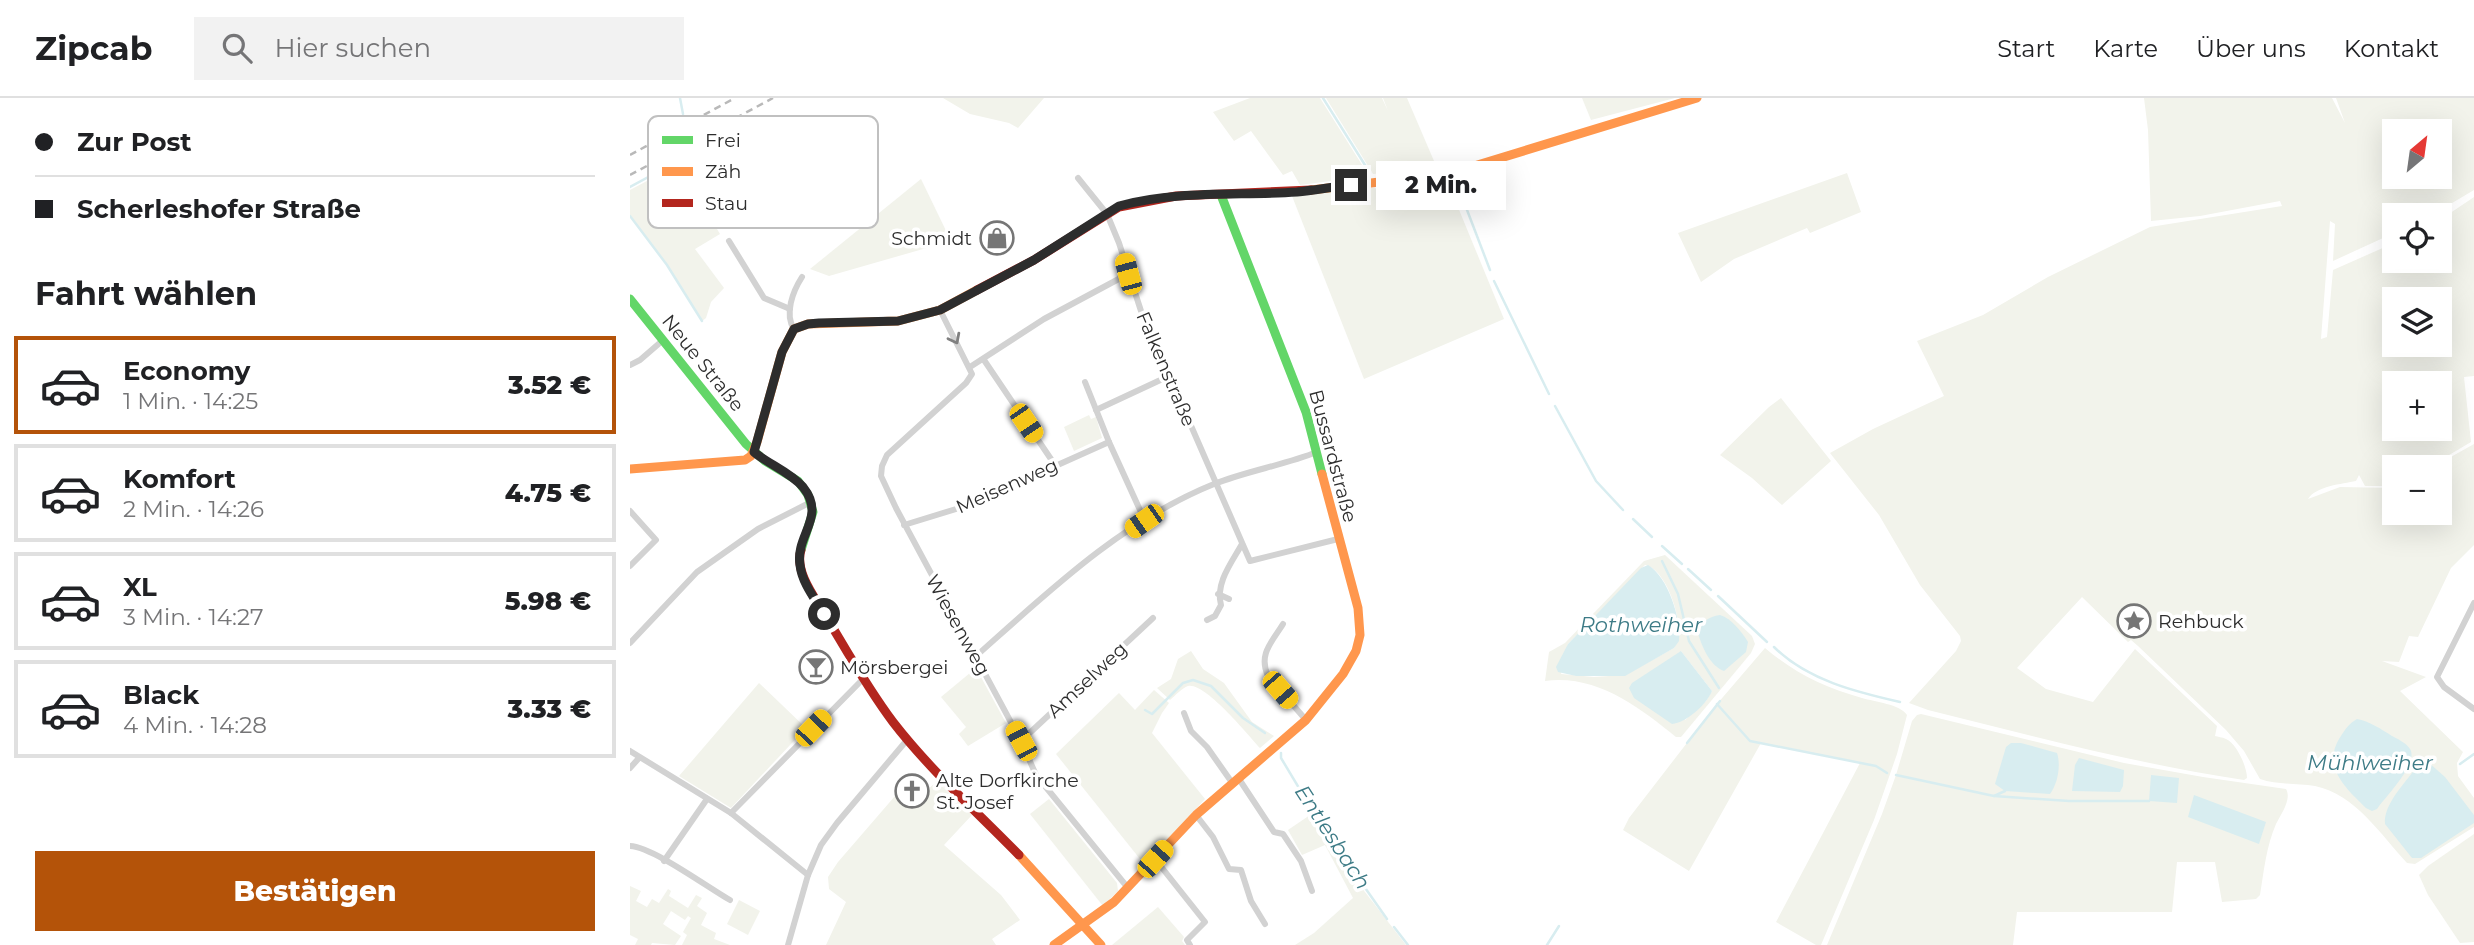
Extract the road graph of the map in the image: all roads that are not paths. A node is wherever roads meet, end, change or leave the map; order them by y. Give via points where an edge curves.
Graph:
1 (1698, 98) edge
2 (1079, 178) dead end
3 (1221, 195) junction
4 (1107, 214) junction
5 (729, 242) dead end
6 (1128, 274) junction
7 (802, 277) dead end
8 (630, 299) edge
9 (790, 309) junction
10 (940, 310) junction
11 (794, 329) junction
12 (662, 341) junction
13 (984, 360) junction
14 (630, 365) edge
15 (970, 367) junction
16 (1169, 376) junction
17 (1085, 382) dead end
18 (1096, 410) junction
19 (1109, 442) junction
20 (754, 452) junction
21 (1317, 452) junction
22 (1055, 465) junction
23 (630, 468) edge
24 (1214, 484) junction
25 (811, 502) junction
26 (630, 511) edge
27 (1144, 521) junction
28 (904, 525) junction
29 (1338, 539) junction
30 (1242, 544) junction
31 (633, 557) edge
32 (630, 566) edge
33 (1218, 594) junction
34 (1229, 599) dead end
35 (2474, 604) edge
36 (1153, 618) dead end
37 (1207, 620) dead end
38 (1283, 624) dead end
39 (630, 643) edge
40 (975, 657) junction
41 (863, 679) junction
42 (2474, 709) edge
43 (1184, 713) dead end
44 (1306, 720) junction
45 (907, 740) junction
46 (1021, 741) junction
47 (630, 751) edge
48 (639, 758) junction
49 (630, 768) edge
50 (1236, 782) junction
51 (708, 799) junction
52 (731, 813) junction
53 (1196, 815) junction
54 (630, 846) edge
55 (1155, 859) junction
56 (664, 861) junction
57 (808, 875) junction
58 (1128, 888) junction
59 (1311, 891) dead end
60 (730, 900) dead end
61 (1083, 923) junction
62 (1265, 924) dead end
63 (788, 945) edge
64 (1054, 945) edge
65 (1101, 945) edge
66 (1190, 945) edge

1 - 3 street via 1448,174
2 - 4 street, Falkenstraße
3 - 4 street via 1154,199 1119,206
3 - 21 street, Bussardstraße via 1290,369
4 - 6 street, Falkenstraße
4 - 10 street
5 - 9 street via 764,298
6 - 13 street via 1044,319
6 - 16 street, Falkenstraße
7 - 9 street
8 - 12 street, Neue Straße
9 - 11 street
10 - 11 street via 898,321 819,323
10 -> 15 street
11 - 20 street via 782,352
12 - 14 street
12 - 20 street, Neue Straße
13 - 15 street
13 - 22 street
15 - 28 street, Wiesenweg via 967,383 902,440 882,466 881,476
16 - 18 street
16 - 24 street, Falkenstraße
17 - 18 street
18 - 19 street
19 - 22 street, Meisenweg
19 - 27 street
20 - 23 street via 745,460
20 - 25 street, Neue Straße via 797,481
21 - 24 street
21 - 29 street, Bussardstraße
22 - 28 street, Meisenweg via 966,506
24 - 27 street
24 - 30 street, Falkenstraße
25 - 39 street via 758,529 696,572
25 - 41 street via 812,518 801,546 800,565 809,590
26 - 31 street via 656,540
27 - 40 street via 1069,575
28 - 40 street, Wiesenweg
29 - 30 street via 1250,561
29 - 44 street, Bussardstraße via 1358,608 1360,635 1343,674
30 - 33 street via 1222,576
31 - 32 street
33 - 34 street
33 - 37 street via 1221,605
35 - 42 street via 2437,677
36 - 46 street, Amselweg
38 - 44 street via 1263,657 1264,667
40 - 46 street, Wiesenweg
41 - 45 street
41 - 52 street
43 - 50 street via 1191,731
44 - 50 street, Bussardstraße
45 - 57 street via 836,823
45 - 61 street
46 - 58 street, Wiesenweg via 1036,775
47 - 48 street
48 - 49 street
48 - 51 street
50 - 53 street, Bussardstraße
50 - 59 street via 1274,832 1283,834 1301,861
51 - 52 street
51 - 56 street
52 - 57 street
53 - 55 street, Bussardstraße
53 - 62 street via 1229,869 1241,870
54 - 56 street
55 - 58 street, Bussardstraße
55 - 66 street via 1205,922 1187,940
56 - 60 street
57 - 63 street
58 - 61 street, Bussardstraße
61 - 64 street, Bussardstraße
61 - 65 street

